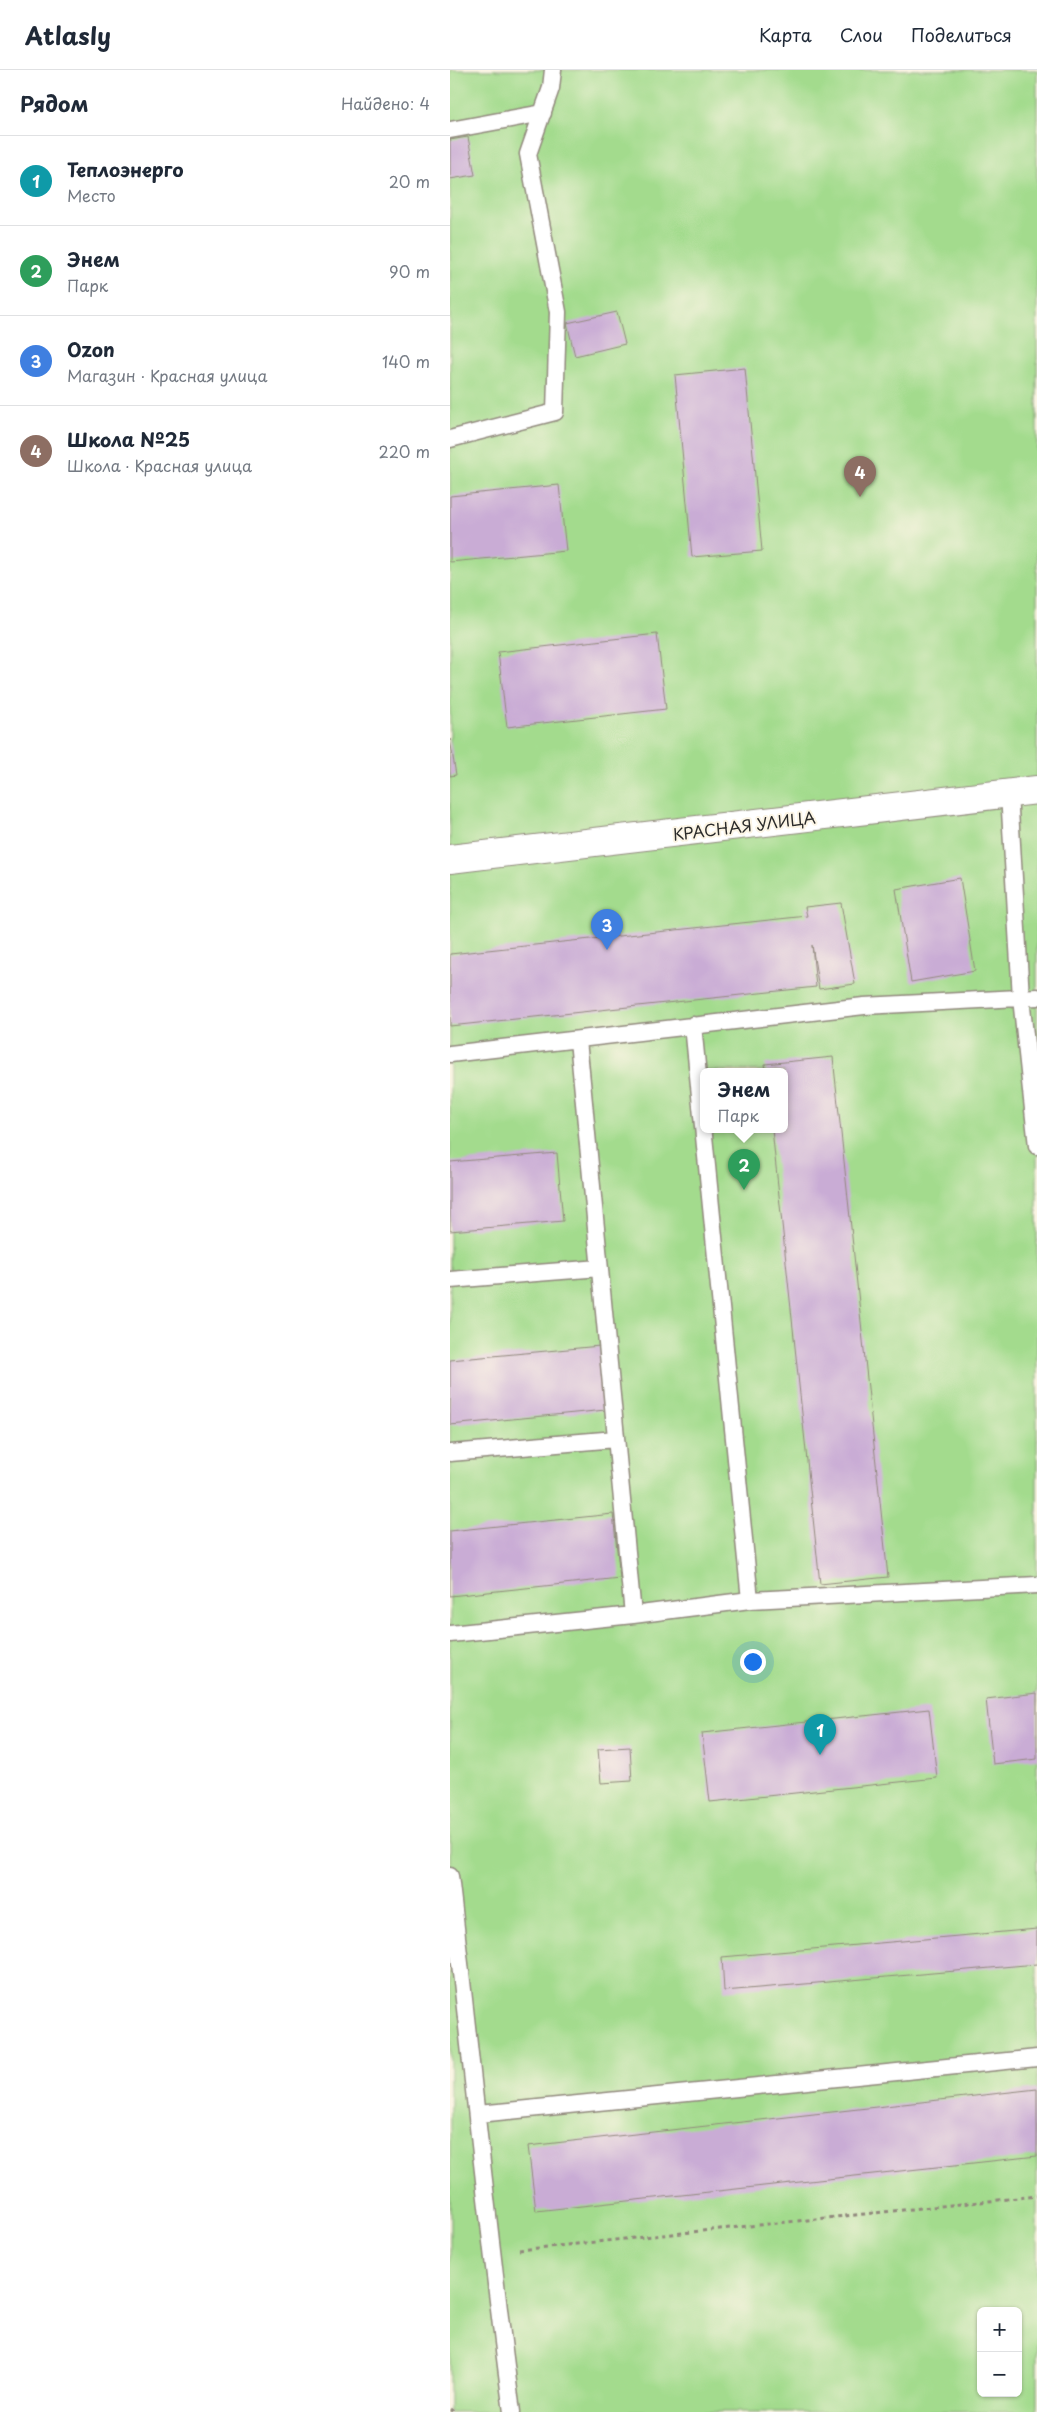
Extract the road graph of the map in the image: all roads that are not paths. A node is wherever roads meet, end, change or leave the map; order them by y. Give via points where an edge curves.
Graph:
1 (553, 70) edge
2 (542, 113) junction
3 (450, 130) edge
4 (450, 439) edge
5 (1037, 790) edge
6 (1009, 792) junction
7 (450, 859) edge
8 (1029, 998) edge
9 (693, 1025) junction
10 (578, 1040) junction
11 (450, 1054) edge
12 (700, 1096) edge
13 (704, 1133) edge
14 (1037, 1146) edge
15 (600, 1268) junction
16 (450, 1280) edge
17 (616, 1439) junction
18 (450, 1453) edge
19 (1037, 1585) edge
20 (750, 1600) junction
21 (633, 1615) junction
22 (450, 1634) edge
23 (450, 1876) edge
24 (1037, 2058) edge
25 (478, 2114) junction
26 (512, 2412) edge

1 - 2 lane via 552,88
2 - 3 lane
2 - 4 lane via 528,154 558,312 555,412
5 - 6 street, КРАСНАЯ УЛИЦА
6 - 7 street, КРАСНАЯ УЛИЦА
6 - 8 lane
8 - 9 lane via 864,1006
8 - 14 lane
9 - 10 lane
9 - 12 lane
10 - 11 lane
10 - 15 lane
13 - 20 lane
15 - 16 lane
15 - 17 lane
17 - 18 lane
17 - 21 lane
19 - 20 lane
20 - 21 lane
21 - 22 lane
23 - 25 lane
24 - 25 lane
25 - 26 lane via 491,2253

